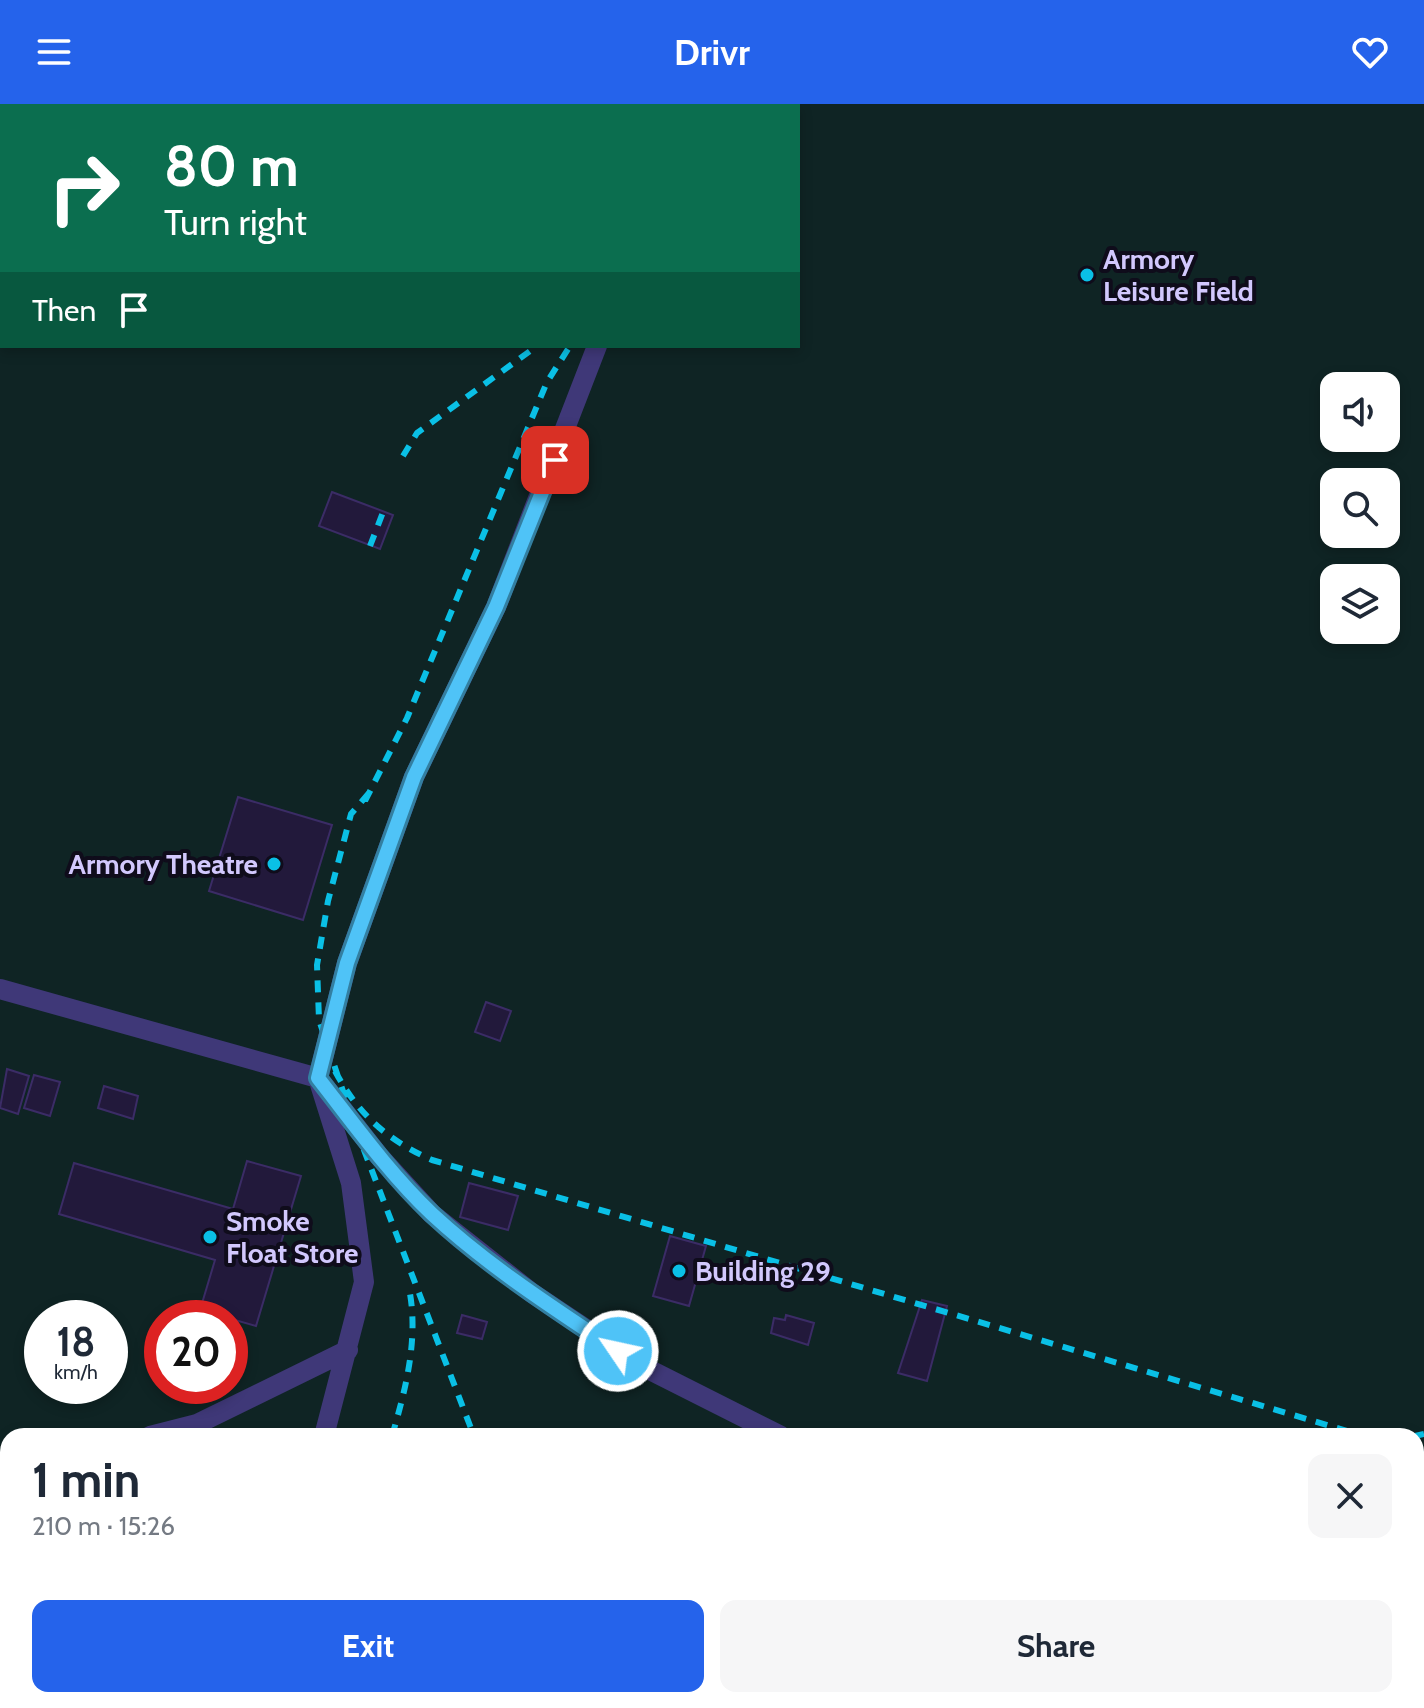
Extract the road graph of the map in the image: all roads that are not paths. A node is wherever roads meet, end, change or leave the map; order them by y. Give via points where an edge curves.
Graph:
1 (596, 348) edge
2 (0, 989) edge
3 (318, 1078) junction
4 (348, 1350) junction
5 (181, 1428) edge
6 (326, 1428) edge
7 (765, 1428) edge

1 - 3 lane via 496,607 414,777 347,963
2 - 3 lane
3 - 4 lane via 351,1183 364,1282
3 - 7 lane via 432,1214 532,1293 640,1365
4 - 5 lane
4 - 6 lane

